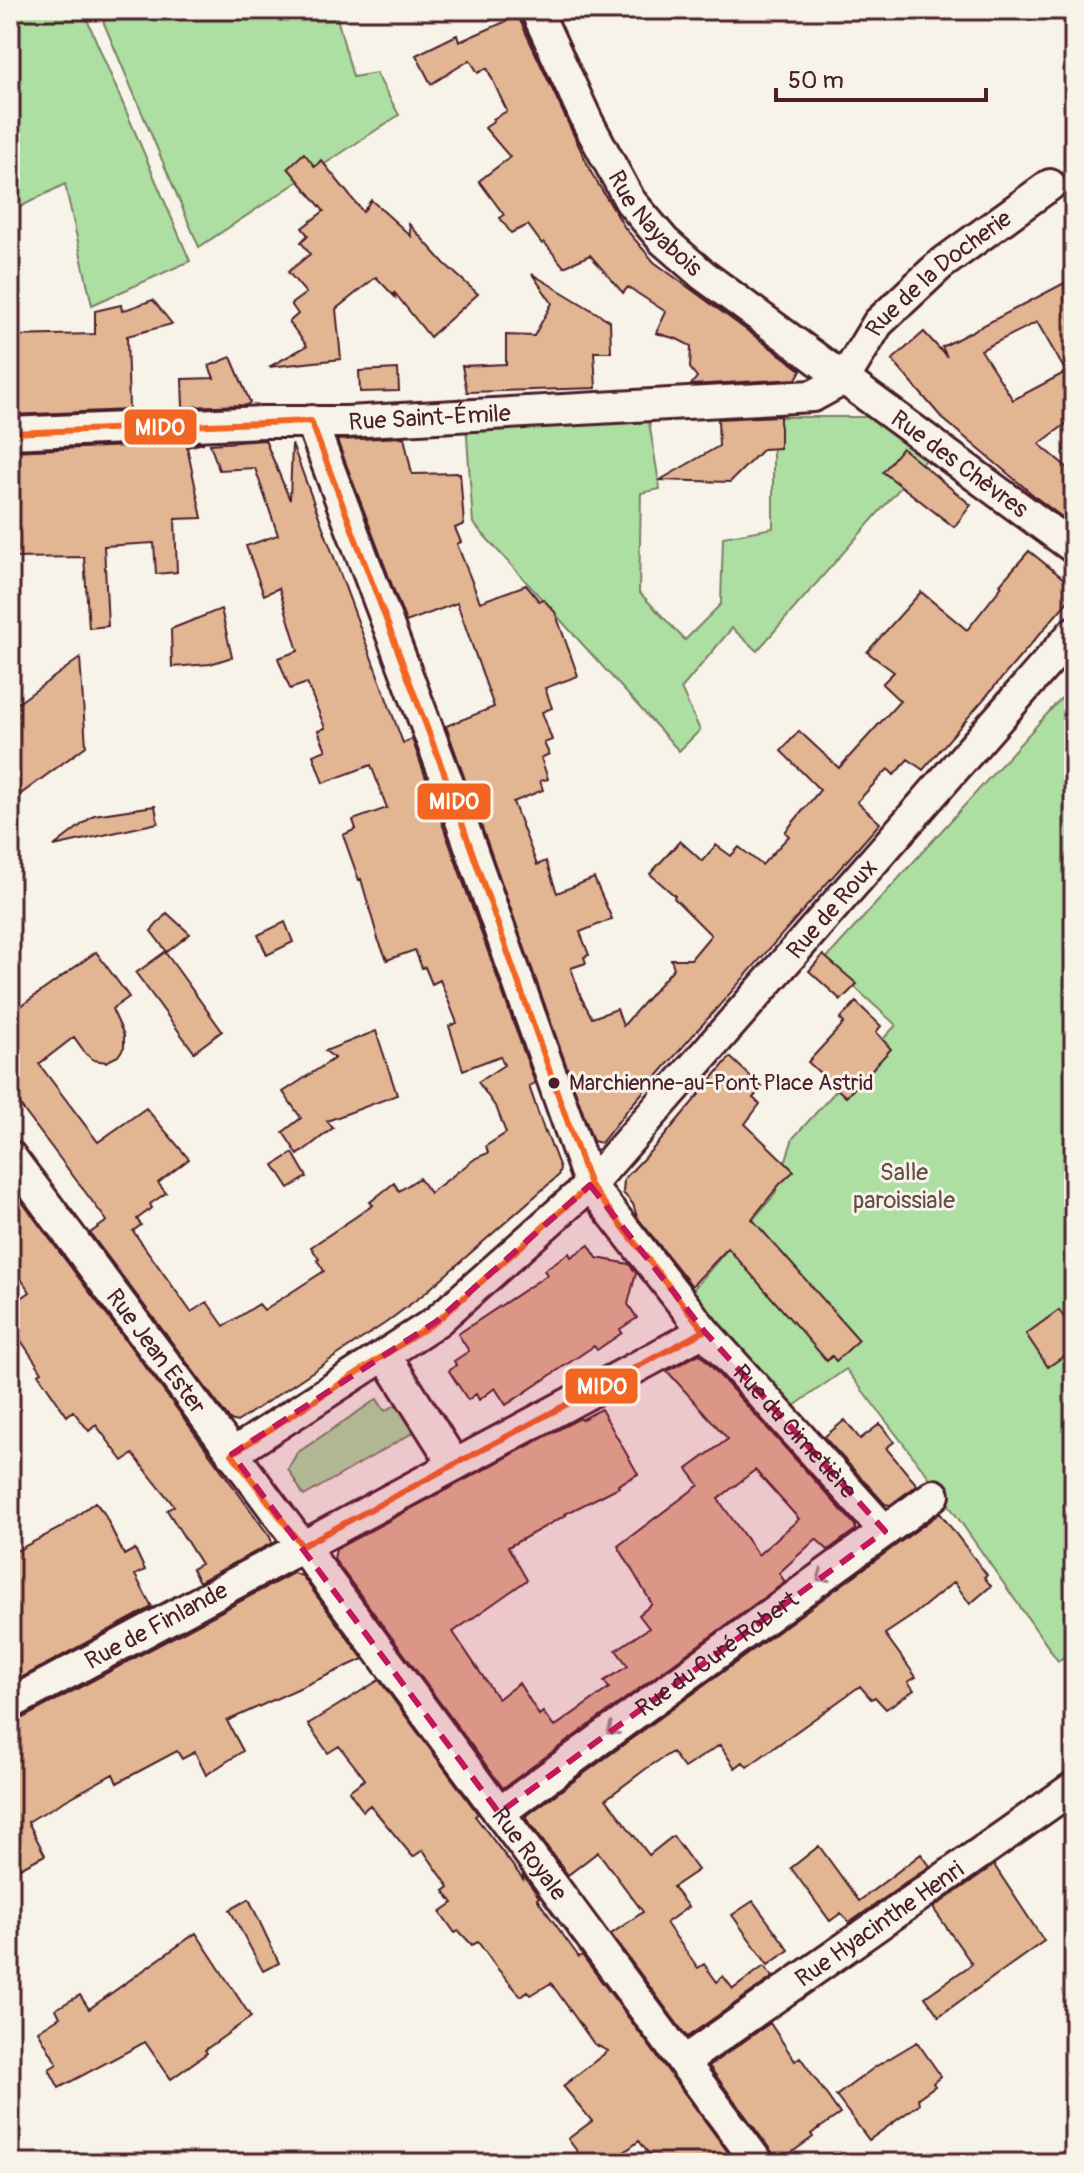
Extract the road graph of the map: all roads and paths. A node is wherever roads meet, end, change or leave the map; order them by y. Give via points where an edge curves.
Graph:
1 (536, 10) edge
2 (1050, 185) dead end
3 (844, 379) junction
4 (311, 421) junction
5 (10, 433) edge
6 (1074, 548) edge
7 (1074, 632) edge
8 (10, 1156) edge
9 (590, 1185) junction
10 (704, 1331) junction
11 (385, 1355) junction
12 (232, 1454) junction
13 (454, 1464) junction
14 (934, 1495) dead end
15 (885, 1531) junction
16 (302, 1546) junction
17 (10, 1704) edge
18 (1074, 1787) edge
19 (499, 1813) junction
20 (683, 2062) junction
21 (758, 2163) edge

1 - 3 street, Rue Nayabois via 588,123 638,211 703,275
2 - 3 street, Rue de la Docherie via 940,265 878,323
3 - 4 street, Rue Saint-Émile via 813,396
3 - 6 street, Rue des Chèvres
4 - 5 street, Rue Saint-Émile
4 - 9 street, Rue du Cimetière via 446,778
7 - 9 street, Rue de Roux
8 - 12 street, Rue Jean Ester
9 - 10 street, Rue du Cimetière
9 - 11 street, Rue de Roux via 437,1321
10 - 13 street, Rue de Finlande
10 - 15 street, Rue du Cimetière
11 - 12 street, Rue de Roux
11 - 13 street
12 - 16 street, Rue Jean Ester
13 - 16 street, Rue de Finlande
14 - 15 street, Rue du Curé Robert
15 -> 19 street, Rue du Curé Robert
16 - 17 street, Rue de Finlande
16 - 19 street, Rue Royale
18 - 20 street, Rue Hyacinthe Henri
19 - 20 street, Rue Royale
20 - 21 street, Rue Royale

